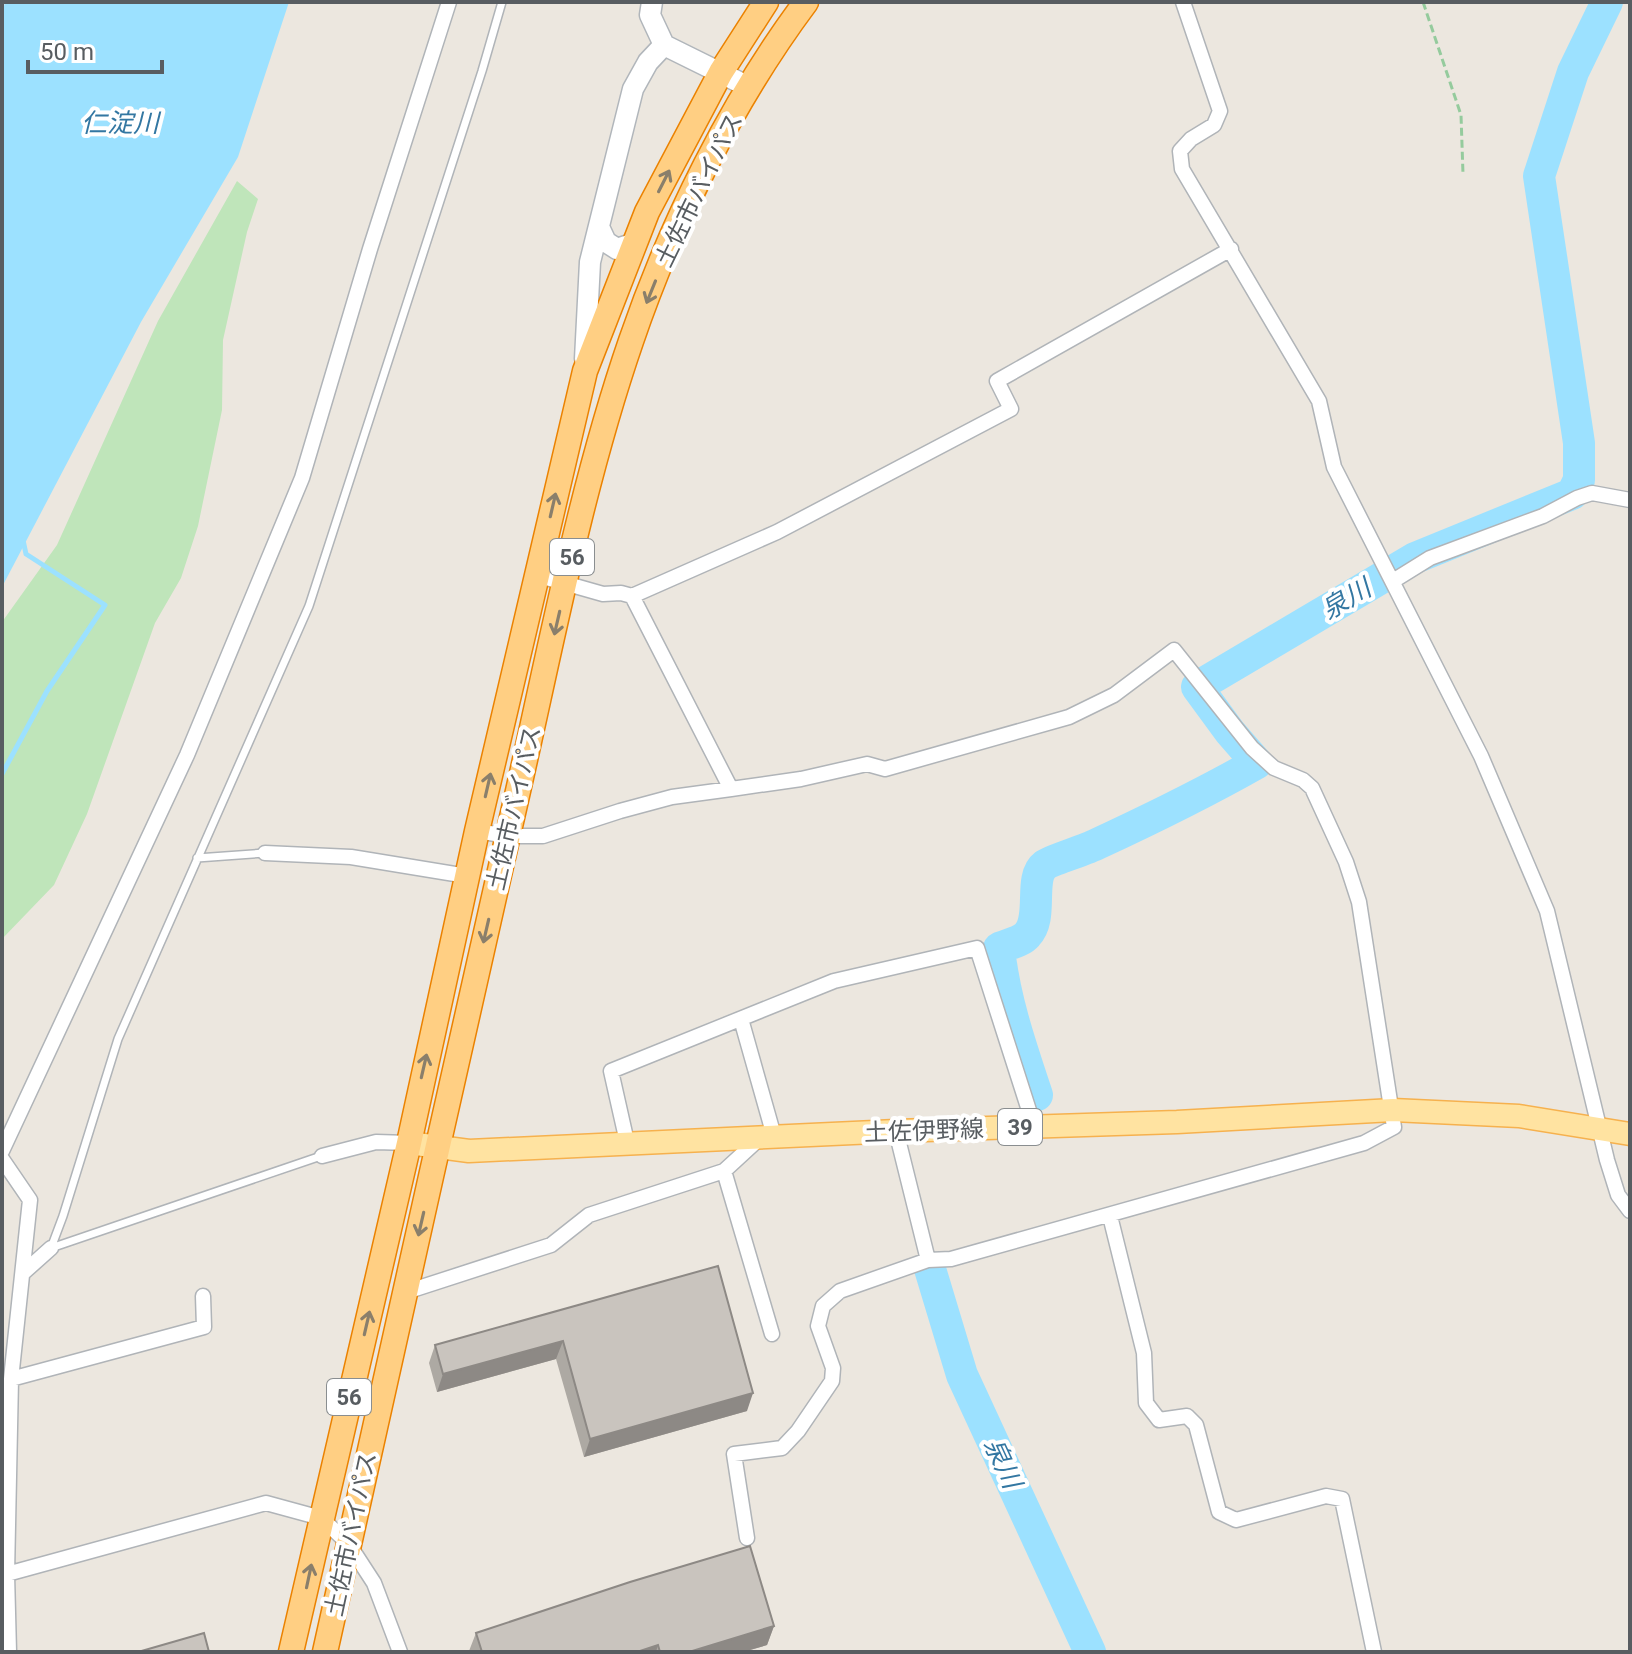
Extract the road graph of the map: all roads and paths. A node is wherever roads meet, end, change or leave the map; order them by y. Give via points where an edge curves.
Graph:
1 (449, 2) edge
2 (502, 2) edge
3 (652, 2) edge
4 (766, 2) edge
5 (806, 2) edge
6 (1183, 2) edge
7 (1423, 2) edge
8 (664, 45) junction
9 (721, 72) junction
10 (749, 87) junction
11 (1463, 174) dead end
12 (599, 227) junction
13 (635, 243) junction
14 (1231, 249) junction
15 (585, 371) junction
16 (1630, 500) edge
17 (536, 575) junction
18 (1393, 581) junction
19 (566, 583) junction
20 (632, 596) junction
21 (731, 789) junction
22 (477, 831) junction
23 (508, 836) junction
24 (265, 853) joint
25 (197, 858) junction
26 (467, 876) junction
27 (741, 1019) junction
28 (1393, 1110) junction
29 (1034, 1126) junction
30 (1600, 1129) junction
31 (896, 1131) junction
32 (1630, 1134) edge
33 (768, 1137) junction
34 (627, 1142) junction
35 (409, 1143) junction
36 (438, 1148) junction
37 (2, 1151) edge
38 (322, 1156) joint
39 (2, 1159) edge
40 (724, 1171) junction
41 (1630, 1211) edge
42 (1110, 1216) junction
43 (51, 1248) junction
44 (928, 1260) junction
45 (23, 1273) junction
46 (406, 1292) junction
47 (203, 1296) dead end
48 (772, 1334) dead end
49 (11, 1379) junction
50 (321, 1518) junction
51 (747, 1538) dead end
52 (348, 1543) junction
53 (7, 1574) junction
54 (9, 1652) edge
55 (291, 1652) edge
56 (325, 1652) edge
57 (400, 1652) edge
58 (1374, 1652) edge

1 - 37 street via 297,491 187,755
2 - 25 lane via 309,606
3 - 8 main road via 650,15
4 - 9 highway, 土佐市バイパス / 56
5 - 10 highway, 土佐市バイパス / 56
6 - 14 street via 1220,111 1214,125 1180,151 1182,169
7 - 11 path via 1461,115
8 - 9 main road
8 - 12 main road via 633,89
9 - 10 main road
13 -> 9 highway, 土佐市バイパス / 56
10 -> 19 highway, 土佐市バイパス / 56 via 678,224 632,338
12 - 13 main road via 606,242 617,249
12 - 15 main road via 590,262
13 - 15 highway, 土佐市バイパス / 56
14 - 18 street via 1319,401 1334,467
14 - 20 street via 997,381 1011,409 777,532
17 -> 15 highway, 土佐市バイパス / 56
16 - 18 street via 1592,493 1577,498 1430,558
17 - 19 street
22 -> 17 highway, 土佐市バイパス / 56
18 - 30 street via 1481,756 1547,911
19 - 20 street
19 -> 23 highway, 土佐市バイパス / 56
20 - 21 street
21 - 23 street via 672,797 543,836
21 - 28 street via 867,764 885,769 1069,717 1114,695 1174,650 1252,748 1274,768 1312,788 1359,902
22 - 23 street
22 - 26 highway, 土佐市バイパス / 56
23 -> 36 highway, 土佐市バイパス / 56
24 - 25 lane
24 - 26 street via 351,857
25 - 43 lane via 118,1039
35 -> 26 highway, 土佐市バイパス / 56
27 - 29 street via 834,981 977,948
27 - 33 street
27 - 34 street via 611,1071
28 - 29 main road, 土佐伊野線 / 39
28 - 30 main road, 土佐伊野線 / 39 via 1519,1116
28 - 42 street via 1394,1127 1364,1143
29 - 31 main road, 土佐伊野線 / 39
30 - 32 main road, 土佐伊野線 / 39
30 - 41 street via 1618,1195
31 - 33 main road, 土佐伊野線 / 39
31 - 44 street
33 - 34 main road, 土佐伊野線 / 39
33 - 40 street
34 - 36 main road, 土佐伊野線 / 39
35 - 36 main road, 土佐伊野線 / 39
35 - 38 street via 376,1142
50 -> 35 highway, 土佐市バイパス / 56
36 -> 46 highway, 土佐市バイパス / 56
38 - 43 lane
39 - 45 street via 30,1200
40 - 46 street via 589,1215 551,1245
40 - 48 street
42 - 44 street via 951,1259
42 - 58 street via 1144,1353 1146,1403 1159,1420 1187,1416 1196,1425 1219,1512 1236,1520 1326,1496 1342,1499
43 - 45 street
44 - 51 street via 840,1291 823,1306 818,1326 833,1368 832,1381 782,1448 734,1454
45 - 49 street
46 - 52 highway, 土佐市バイパス / 56
47 - 49 street via 204,1327
49 - 53 street
50 - 52 street
50 - 53 street via 266,1503
55 -> 50 highway, 土佐市バイパス / 56
52 - 56 highway, 土佐市バイパス / 56
52 - 57 street via 374,1583
53 - 54 street

